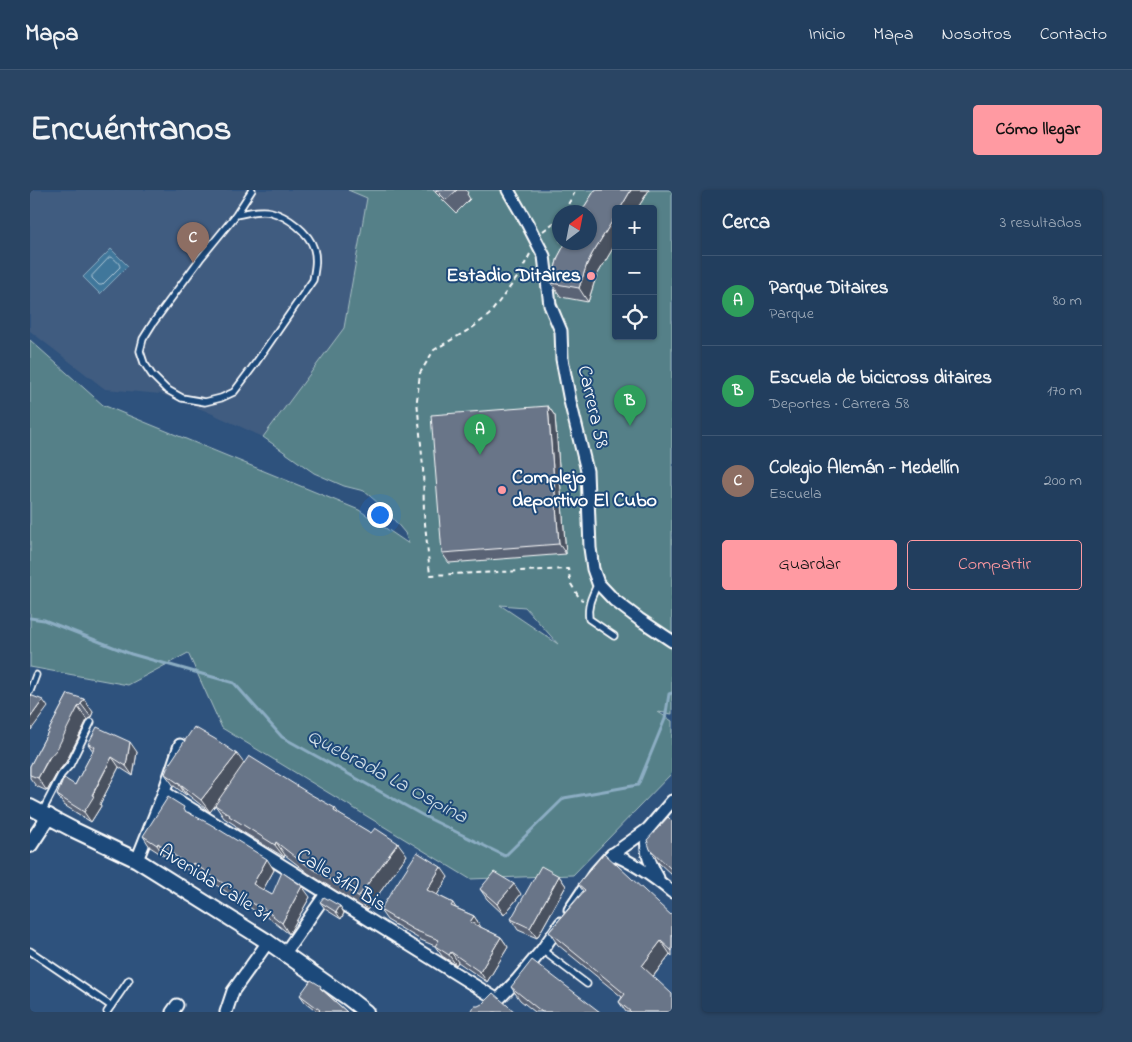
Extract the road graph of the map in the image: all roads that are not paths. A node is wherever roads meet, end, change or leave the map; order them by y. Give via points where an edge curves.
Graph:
1 (252, 190) edge
2 (508, 190) edge
3 (236, 215) junction
4 (598, 583) junction
5 (614, 636) dead end
6 (672, 641) edge
7 (36, 675) dead end
8 (30, 691) edge
9 (91, 722) dead end
10 (180, 745) edge
11 (164, 792) junction
12 (672, 801) edge
13 (40, 812) edge
14 (648, 829) junction
15 (30, 845) edge
16 (612, 854) junction
17 (137, 860) junction
18 (660, 882) junction
19 (672, 892) edge
20 (326, 894) junction
21 (268, 942) junction
22 (542, 950) junction
23 (30, 951) edge
24 (285, 953) junction
25 (130, 980) dead end
26 (587, 984) dead end
27 (498, 1000) junction
28 (109, 1009) edge
29 (226, 1012) edge
30 (366, 1012) edge
31 (486, 1012) edge

1 - 3 lane
2 - 4 street, Carrera 58 via 544,256 550,305 561,331 562,359 587,471 590,548
3 - 3 lane via 153,323 140,350 152,375 166,389 182,398 204,402 234,392 313,280 314,248 303,231 270,211
4 - 5 lane via 588,609 589,619
4 - 6 street via 614,600
7 - 8 lane
9 - 13 lane via 70,765
10 - 11 street
11 - 17 street
11 - 20 street, Calle 31A Bis
12 - 14 street
13 - 15 street
13 - 17 street, Avenida Calle 31
14 - 16 street
14 - 18 street via 646,851
16 - 18 street
16 - 22 street via 594,874
17 - 21 street, Avenida Calle 31
18 - 19 street
20 - 24 street
20 - 27 street, Calle 31A Bis
21 - 24 street, Avenida Calle 31
21 - 29 street via 233,991
22 - 26 lane
22 - 27 street
23 - 28 lane
24 - 30 street, Avenida Calle 31
25 - 28 lane
27 - 31 street

